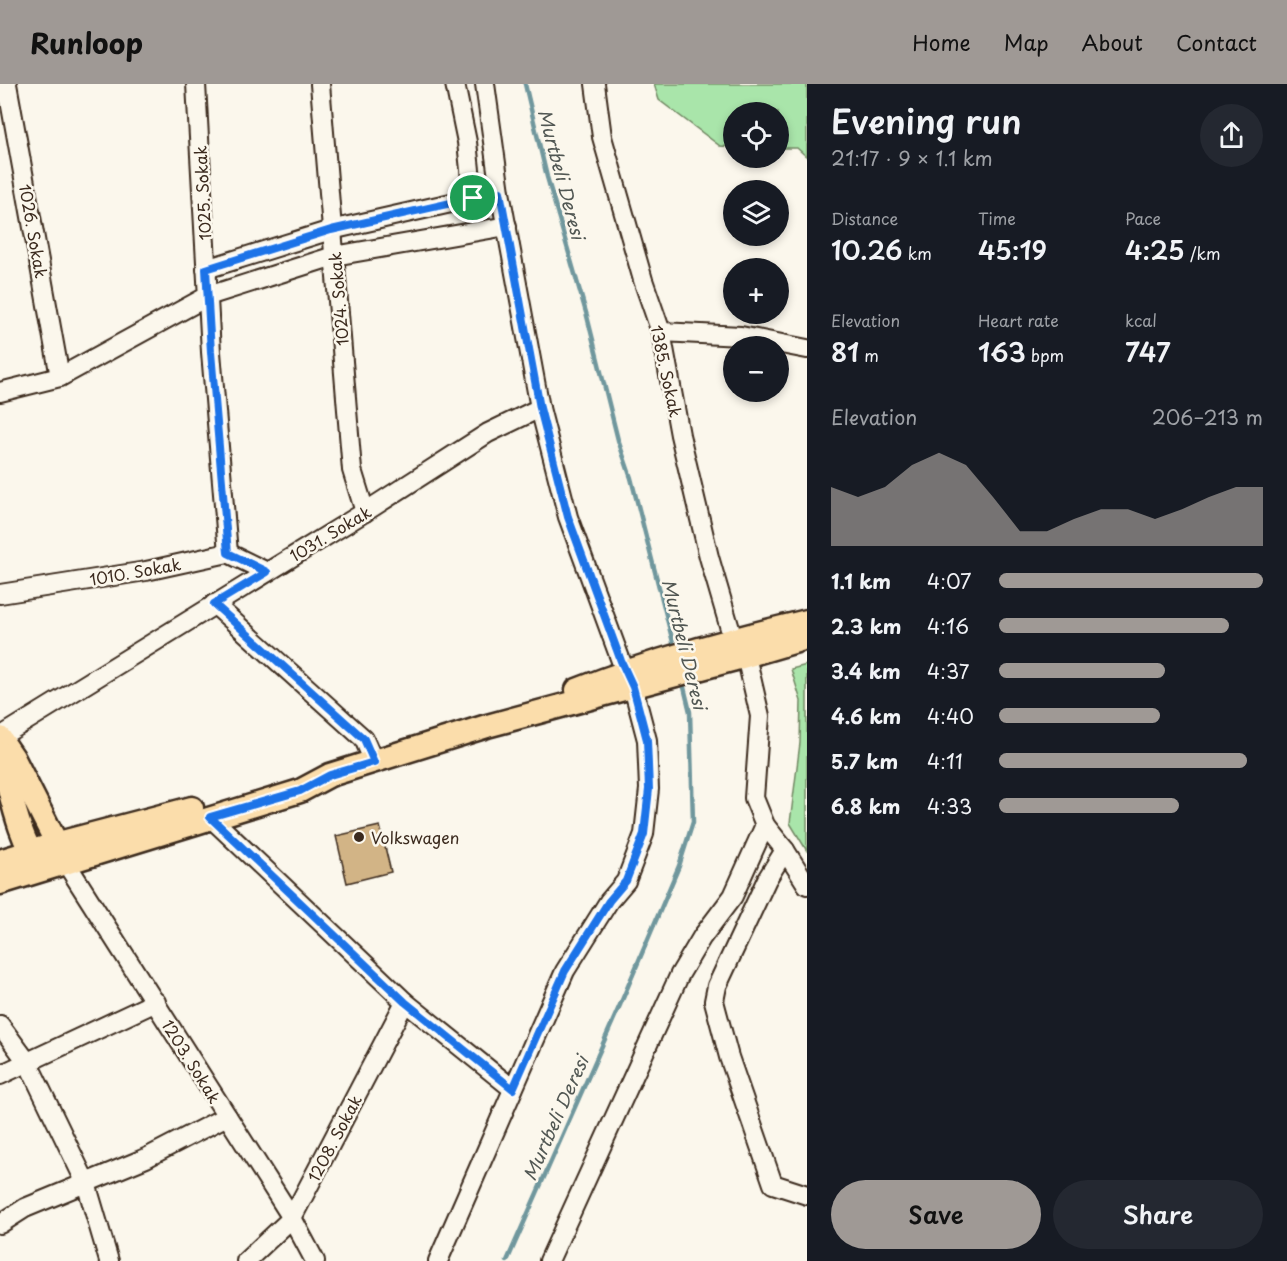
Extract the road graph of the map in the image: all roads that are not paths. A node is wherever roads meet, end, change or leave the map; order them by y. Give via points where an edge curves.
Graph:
1 (7, 84) edge
2 (196, 84) edge
3 (320, 84) edge
4 (455, 84) edge
5 (485, 84) edge
6 (596, 84) edge
7 (500, 192) junction
8 (473, 198) junction
9 (507, 226) junction
10 (331, 230) junction
11 (334, 256) junction
12 (206, 269) junction
13 (208, 296) junction
14 (661, 332) junction
15 (807, 349) edge
16 (60, 377) junction
17 (0, 392) edge
18 (540, 408) junction
19 (365, 512) junction
20 (228, 553) junction
21 (267, 572) junction
22 (0, 594) edge
23 (214, 604) junction
24 (807, 621) edge
25 (807, 638) edge
26 (734, 649) junction
27 (635, 677) junction
28 (0, 740) edge
29 (374, 762) junction
30 (330, 775) junction
31 (210, 817) junction
32 (765, 825) junction
33 (785, 850) junction
34 (30, 852) junction
35 (61, 853) junction
36 (0, 861) edge
37 (42, 871) junction
38 (0, 883) edge
39 (807, 885) edge
40 (156, 1002) junction
41 (405, 1002) junction
42 (0, 1025) edge
43 (28, 1063) junction
44 (0, 1075) edge
45 (513, 1089) junction
46 (227, 1116) junction
47 (86, 1183) junction
48 (807, 1195) edge
49 (292, 1218) junction
50 (0, 1224) edge
51 (109, 1261) edge
52 (246, 1261) edge
53 (315, 1261) edge
54 (438, 1261) edge
55 (549, 1261) edge

1 - 16 street, 1026. Sokak
2 - 12 street, 1025. Sokak
3 - 10 street, 1024. Sokak
4 - 8 street
5 - 7 street
6 - 14 street, 1385. Sokak via 602,137
7 - 8 street
7 - 9 street
8 - 10 street
9 - 11 street
9 - 18 street
10 - 11 street, 1024. Sokak
10 - 12 street
11 - 13 street
11 - 19 street, 1024. Sokak via 352,470
12 - 13 street, 1025. Sokak
13 - 16 street
13 - 20 street, 1025. Sokak
14 - 15 street via 741,336
14 - 26 street, 1385. Sokak via 709,557
16 - 17 street
18 - 19 street, 1031. Sokak via 488,433
18 - 27 street via 568,517
19 - 21 street, 1031. Sokak
20 - 21 street
20 - 22 street, 1010. Sokak via 146,571
21 - 23 street, 1031. Sokak
23 - 28 street, 1031. Sokak
23 - 29 street via 364,739
24 - 26 main road
25 - 26 main road
26 - 27 main road
26 - 32 street, 1385. Sokak via 760,716 754,798
27 - 29 main road
27 - 45 street via 647,740 649,789 644,834 626,881 565,971
28 - 34 main road via 2,763
28 - 35 main road via 13,757
29 - 30 main road
30 - 31 main road via 300,791
30 - 35 main road via 297,778
31 - 35 main road
31 - 41 street
32 - 33 street, 1385. Sokak
32 - 55 street via 734,896 680,974
33 - 39 street, 1385. Sokak
33 - 48 street via 767,879 717,986 714,1001 773,1184
34 - 35 main road
34 - 36 main road
34 - 37 main road
35 - 37 main road
35 - 40 street, 1203. Sokak
37 - 38 main road
40 - 43 street
40 - 46 street, 1203. Sokak
41 - 45 street
41 - 49 street, 1208. Sokak
42 - 43 street
43 - 44 street
43 - 47 street
45 - 54 street
46 - 47 street via 146,1158
46 - 49 street, 1203. Sokak
47 - 50 street via 25,1208
47 - 51 street
49 - 52 street, 1208. Sokak
49 - 53 street, 1203. Sokak

